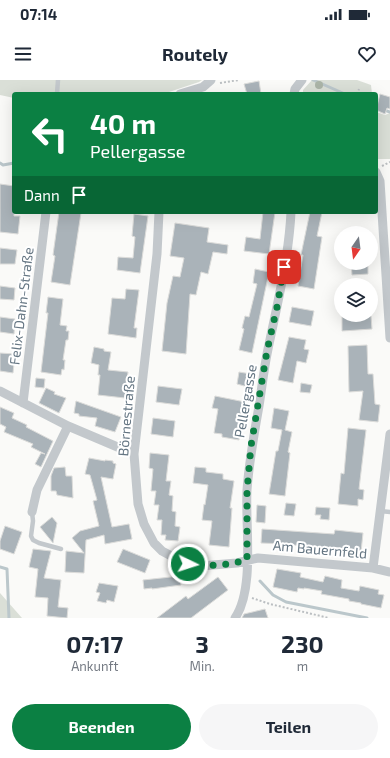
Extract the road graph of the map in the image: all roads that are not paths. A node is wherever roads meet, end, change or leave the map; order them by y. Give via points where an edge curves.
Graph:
1 (58, 80) edge
2 (302, 80) edge
3 (214, 81) edge
4 (57, 92) edge
5 (187, 92) edge
6 (294, 92) edge
7 (378, 176) edge
8 (46, 214) edge
9 (159, 214) edge
10 (291, 214) edge
11 (389, 294) edge
12 (390, 338) edge
13 (0, 391) edge
14 (23, 404) junction
15 (68, 426) junction
16 (390, 434) edge
17 (134, 454) junction
18 (380, 511) junction
19 (32, 512) joint
20 (390, 512) edge
21 (61, 549) dead end
22 (247, 560) junction
23 (373, 568) junction
24 (390, 572) edge
25 (236, 618) edge

1 - 4 lane
2 - 6 street
3 - 5 street
7 - 11 street
8 - 14 street, Felix-Dahn-Straße
9 - 17 street, Börnestraße via 157,254
10 - 22 street, Pellergasse via 277,307 251,446 247,491
11 - 12 street
13 - 14 street
14 - 15 street
15 - 17 street
15 - 19 street via 37,490
16 - 18 street
17 - 22 street, Börnestraße via 138,504 144,524 154,543 162,551 188,564 201,566
18 - 20 lane
18 - 23 street
19 - 21 lane via 33,540
22 - 23 street, Am Bauernfeld via 258,558
22 - 25 street, Pellergasse via 247,580 241,608
23 - 24 street, Am Bauernfeld

